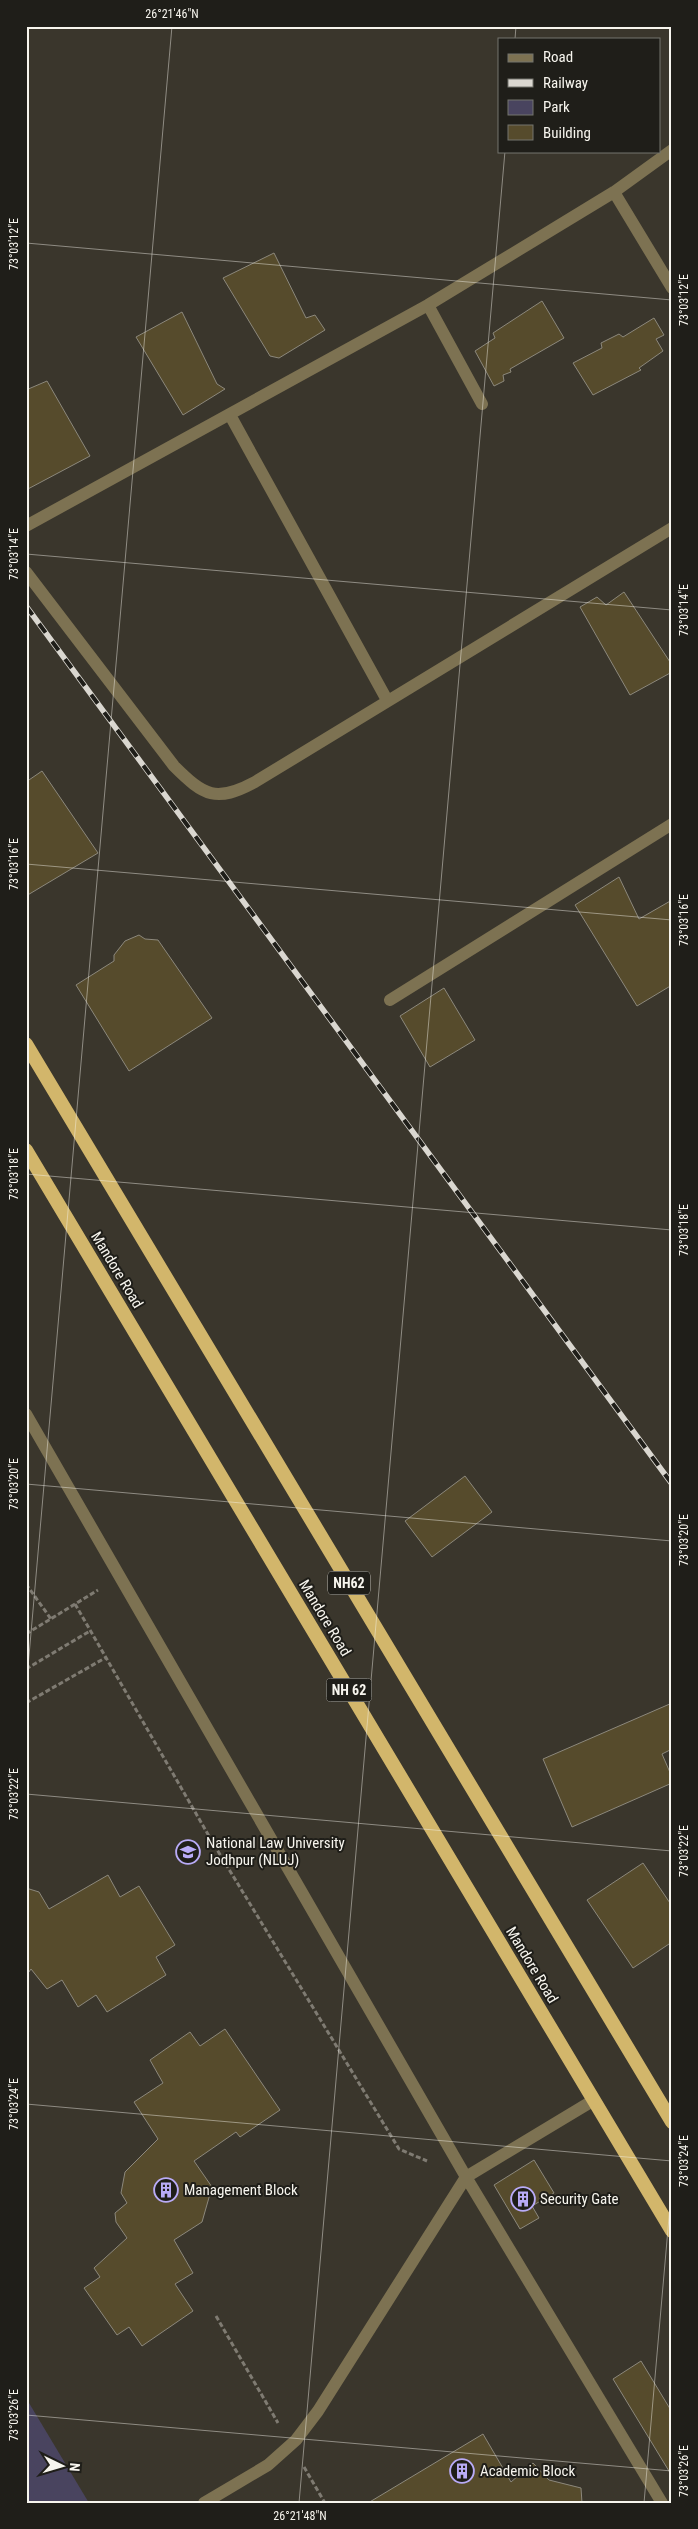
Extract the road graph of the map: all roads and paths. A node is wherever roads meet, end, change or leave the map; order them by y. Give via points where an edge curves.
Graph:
1 (672, 150) edge
2 (614, 192) junction
3 (672, 288) edge
4 (428, 305) junction
5 (482, 404) dead end
6 (230, 415) junction
7 (26, 526) edge
8 (672, 528) edge
9 (26, 572) edge
10 (387, 700) junction
11 (672, 824) edge
12 (390, 1000) dead end
13 (26, 1044) edge
14 (26, 1150) edge
15 (26, 1414) edge
16 (120, 1576) junction
17 (26, 1584) edge
18 (75, 1604) junction
19 (51, 1619) junction
20 (90, 1631) junction
21 (26, 1634) edge
22 (105, 1658) junction
23 (26, 1669) edge
24 (26, 1703) edge
25 (594, 2100) junction
26 (672, 2122) edge
27 (466, 2177) junction
28 (672, 2231) edge
29 (216, 2316) dead end
30 (291, 2445) junction
31 (204, 2503) edge
32 (325, 2503) edge
33 (662, 2503) edge

1 - 2 street
2 - 3 street
2 - 4 street
4 - 5 street
4 - 6 street
6 - 7 street
6 - 10 street
8 - 10 street
9 - 10 street via 174,766 194,786 207,792 220,796 240,791
11 - 12 street
13 - 26 highway, NH62
14 - 25 highway, Mandore Road / NH 62
15 - 16 street
16 - 18 path
16 - 27 street
17 - 19 path
18 - 19 path
18 - 20 path
19 - 21 path
20 - 22 path
20 - 23 path
22 - 24 path
22 - 27 path via 399,2150
25 - 27 street
25 - 28 highway, Mandore Road / NH 62
27 - 30 street via 318,2411
27 - 33 street
29 - 30 path
30 - 31 street via 268,2465
30 - 32 path

